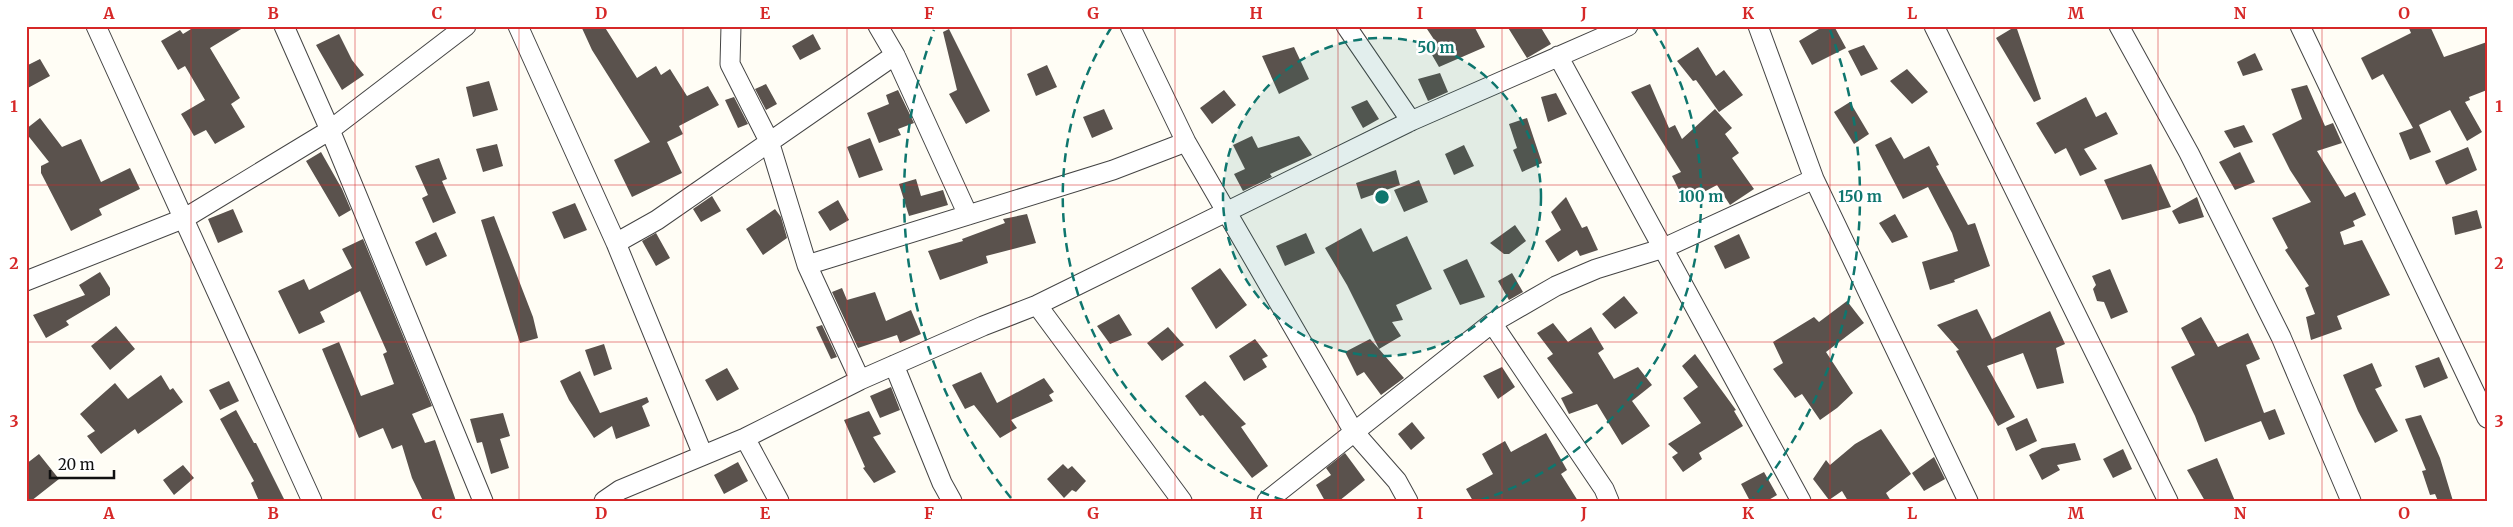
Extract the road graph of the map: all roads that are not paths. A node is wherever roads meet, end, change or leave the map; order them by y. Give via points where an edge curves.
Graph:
1 (96, 26) edge
2 (284, 26) edge
3 (466, 26) edge
4 (518, 26) edge
5 (731, 26) edge
6 (878, 26) edge
7 (1130, 26) edge
8 (1346, 26) edge
9 (1628, 26) edge
10 (1758, 26) edge
11 (1934, 26) edge
12 (2119, 26) edge
13 (2300, 26) edge
14 (1602, 31) edge
15 (895, 55) junction
16 (1558, 56) junction
17 (1411, 121) junction
18 (330, 130) junction
19 (769, 141) junction
20 (1186, 142) junction
21 (1814, 179) junction
22 (1227, 213) junction
23 (968, 215) junction
24 (185, 218) junction
25 (616, 243) junction
26 (1664, 248) junction
27 (807, 265) junction
28 (26, 281) edge
29 (1037, 305) junction
30 (1492, 323) junction
31 (894, 365) junction
32 (860, 380) junction
33 (2487, 418) edge
34 (1354, 432) junction
35 (745, 438) junction
36 (703, 455) junction
37 (623, 496) edge
38 (312, 501) edge
39 (483, 501) edge
40 (604, 501) edge
41 (779, 501) edge
42 (952, 501) edge
43 (1182, 501) edge
44 (1266, 501) edge
45 (1408, 501) edge
46 (1609, 501) edge
47 (1801, 501) edge
48 (1968, 501) edge
49 (2168, 501) edge
50 (2351, 501) edge

1 - 24 street
2 - 18 street
3 - 18 street
4 - 25 street
5 - 19 street via 730,64
6 - 15 street
7 - 20 street
8 - 17 street
9 - 14 street
10 - 21 street
11 - 49 street
12 - 50 street via 2189,152 2281,337
13 - 33 street
14 - 16 street
15 - 19 street
15 - 23 street
16 - 17 street
16 - 26 street
17 - 22 street
18 - 24 street
18 - 39 street
19 - 25 street via 657,220
19 - 27 street
20 - 22 street
20 - 23 street via 1113,170
21 - 26 street
21 - 48 street
22 - 29 street
22 - 34 street
23 - 27 street
24 - 28 street
24 - 38 street
25 - 36 street
26 - 30 street via 1596,269 1556,286
26 - 47 street
27 - 32 street
29 - 31 street
29 - 43 street
30 - 34 street
30 - 46 street
31 - 32 street
31 - 42 street
32 - 35 street
34 - 44 street
34 - 45 street via 1397,481
35 - 36 street
35 - 41 street
36 - 37 street
37 - 40 street

